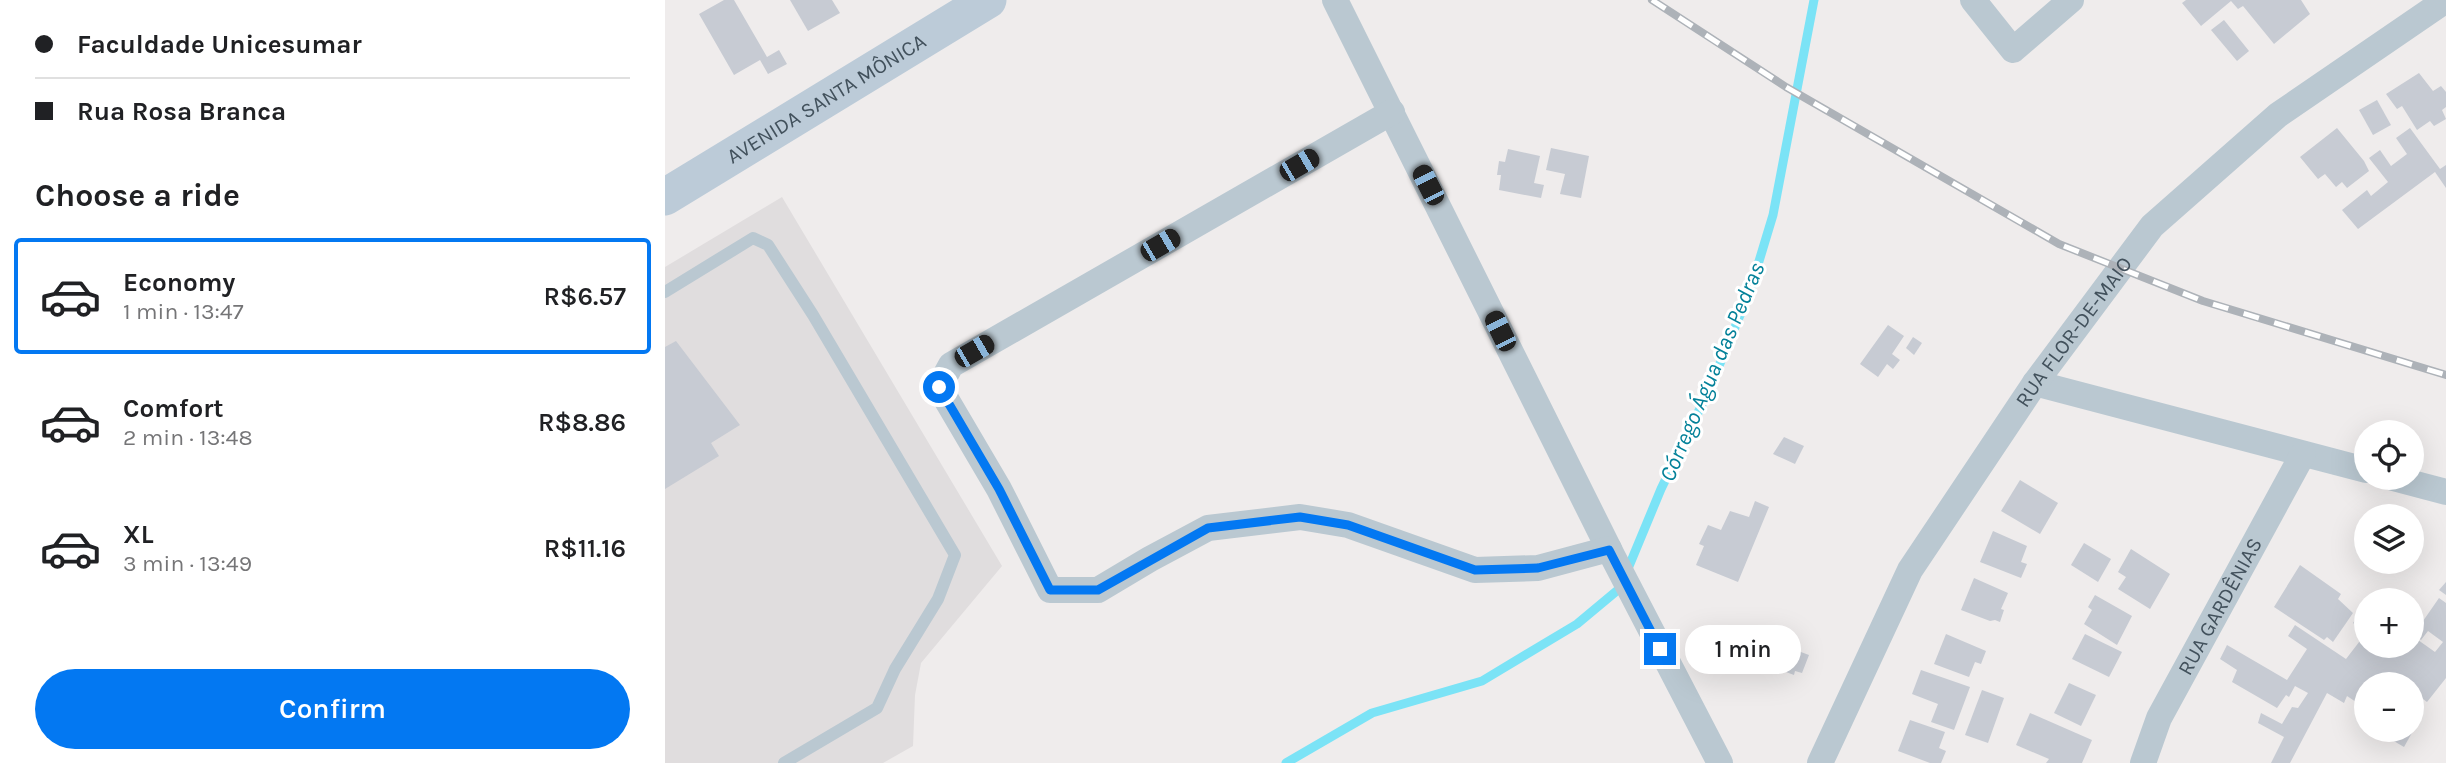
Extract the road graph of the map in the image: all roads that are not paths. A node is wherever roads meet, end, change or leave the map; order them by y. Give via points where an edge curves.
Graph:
1 (988, 0) edge
2 (1335, 0) edge
3 (1973, 0) edge
4 (2071, 0) edge
5 (2446, 1) edge
6 (1392, 112) junction
7 (665, 197) edge
8 (665, 292) edge
9 (2035, 383) junction
10 (2304, 454) junction
11 (2354, 467) edge
12 (2424, 486) edge
13 (2446, 492) edge
14 (1609, 550) junction
15 (784, 763) edge
16 (1720, 763) edge
17 (1820, 763) edge
18 (2143, 763) edge

1 - 7 street, AVENIDA SANTA MÔNICA
2 - 6 street
3 - 4 street via 2013,50
5 - 9 street, RUA FLOR-DE-MAIO via 2278,115 2152,226
6 - 14 street
6 - 14 street via 951,365 939,387 999,489 1050,590 1098,590 1208,528 1300,517 1348,525 1475,570 1538,568
8 - 15 lane via 753,238 768,245 955,555 937,599 877,708
9 - 10 street
9 - 17 street, RUA FLOR-DE-MAIO via 1910,570
10 - 11 street
10 - 18 street, RUA GARDÊNIAS via 2158,718
12 - 13 street
14 - 16 street

